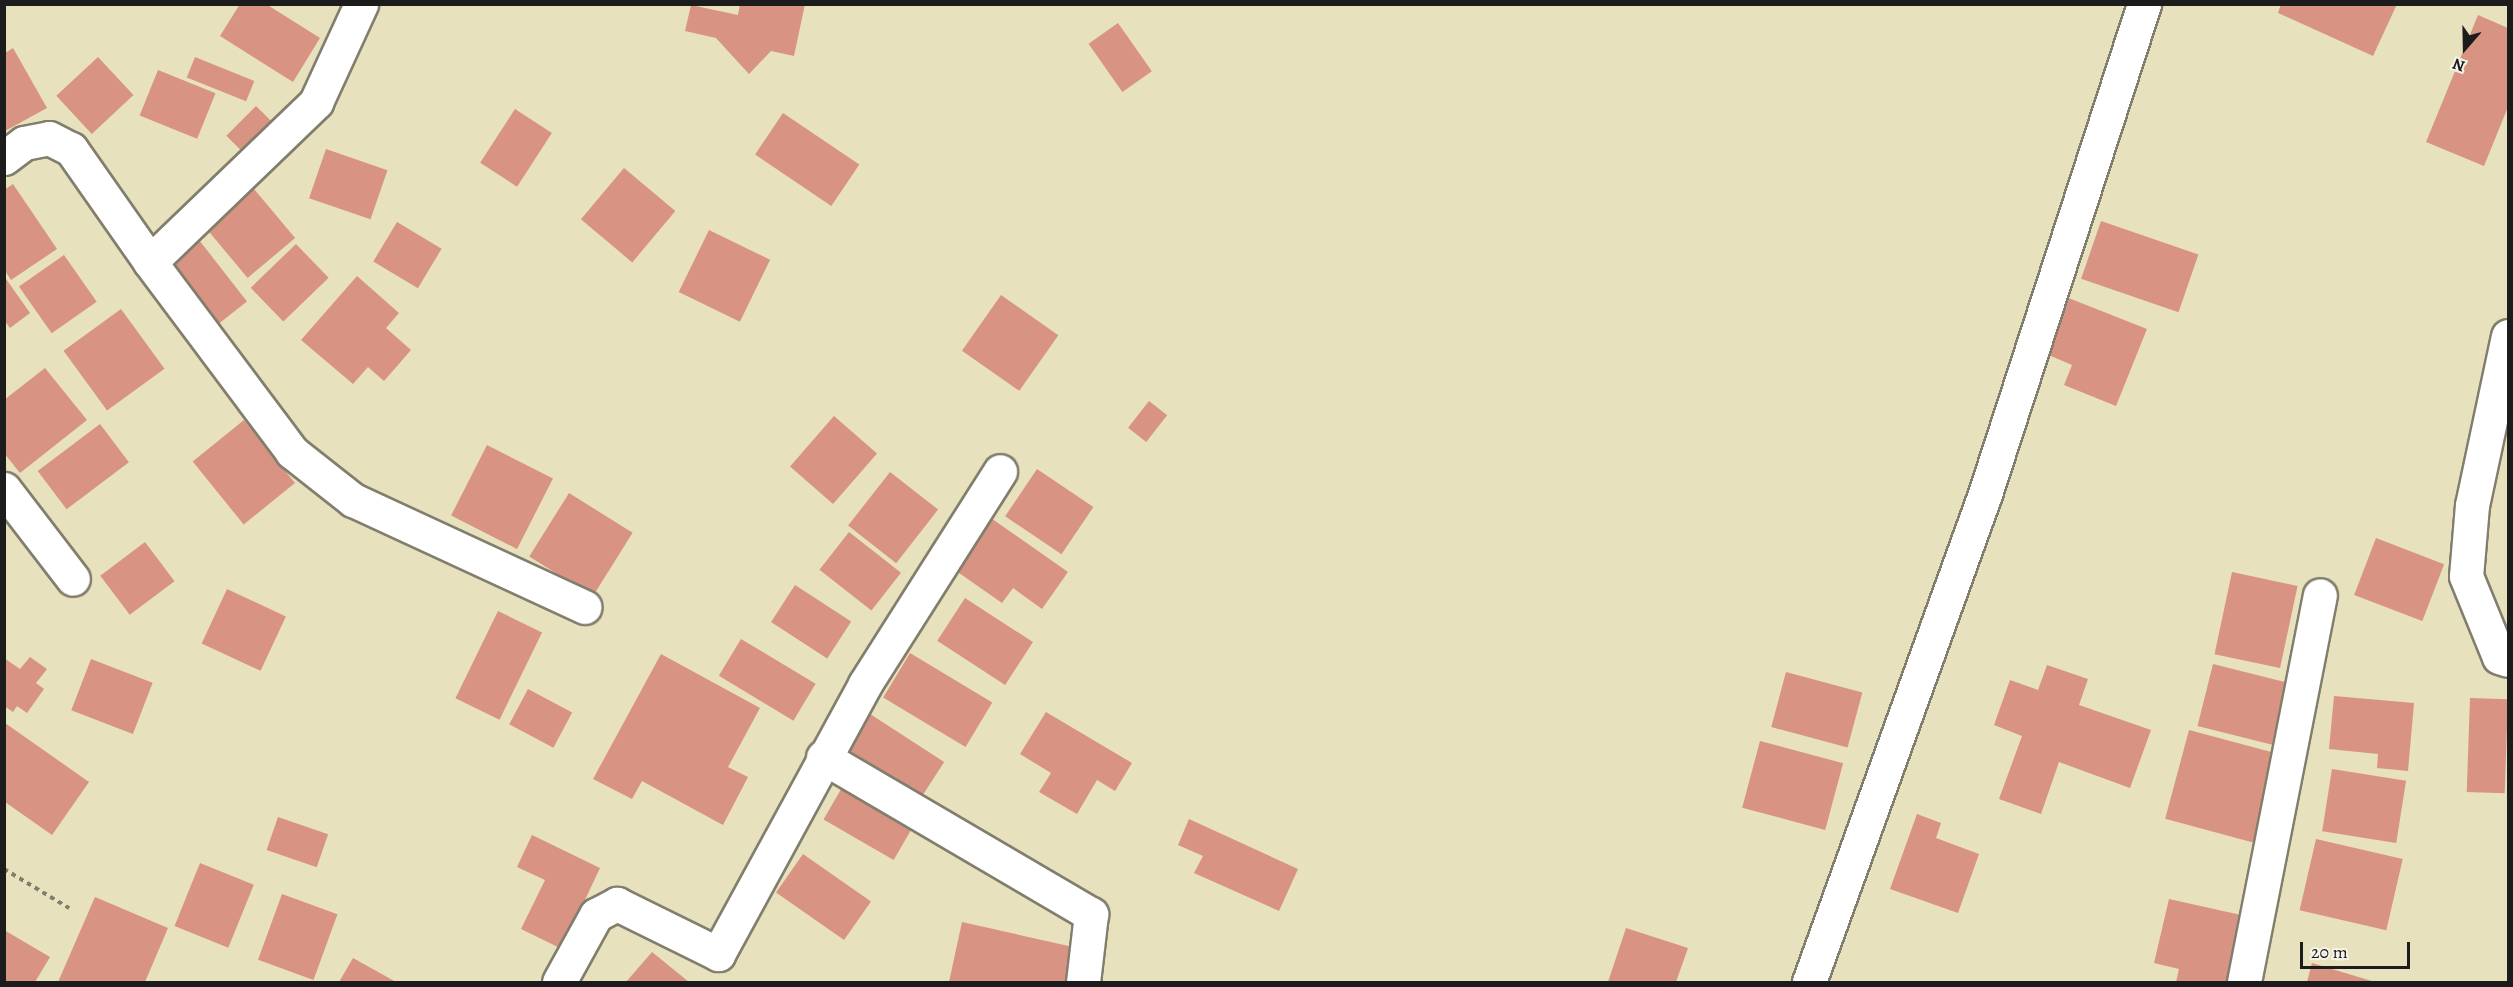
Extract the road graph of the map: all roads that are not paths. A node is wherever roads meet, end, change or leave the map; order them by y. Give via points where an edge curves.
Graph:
1 (361, 4) edge
2 (2145, 4) edge
3 (4, 158) edge
4 (150, 262) junction
5 (2508, 336) edge
6 (1000, 471) dead end
7 (4, 489) edge
8 (73, 579) dead end
9 (2320, 595) dead end
10 (585, 607) dead end
11 (2508, 660) edge
12 (823, 757) junction
13 (559, 982) edge
14 (1083, 982) edge
15 (1809, 982) edge
16 (2244, 982) edge

1 - 4 street via 316,102
2 - 15 street via 1985,494
3 - 4 street via 24,143 49,138 70,149
4 - 10 street via 292,452 353,500
5 - 11 street via 2472,505 2466,576 2499,657
6 - 12 street
7 - 8 street
9 - 16 street
12 - 13 street via 718,954 617,904 596,915
12 - 14 street via 1091,914

